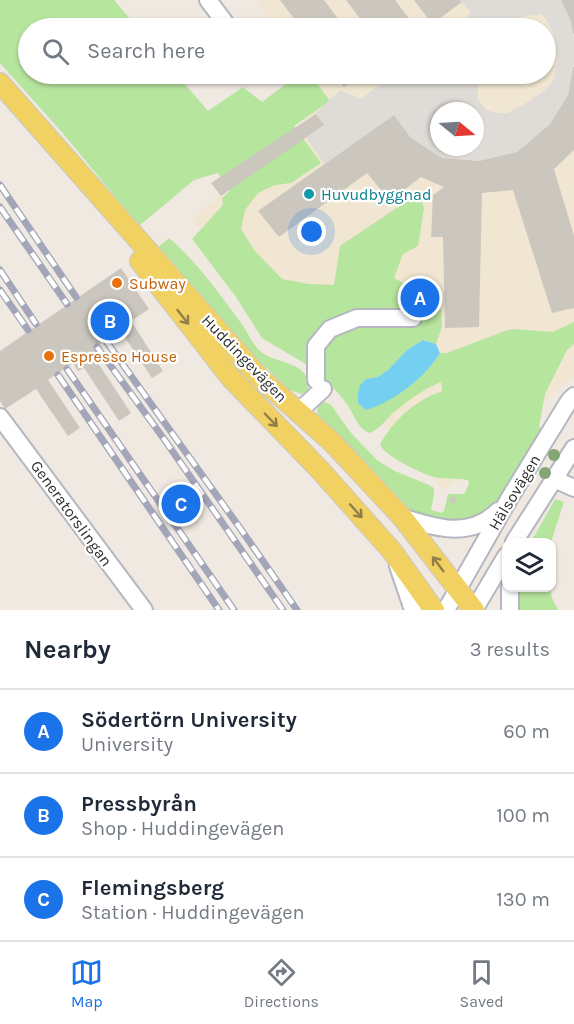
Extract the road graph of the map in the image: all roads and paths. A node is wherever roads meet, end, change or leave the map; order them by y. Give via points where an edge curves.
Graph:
1 (208, 0) edge
2 (222, 18) edge
3 (0, 83) edge
4 (18, 105) junction
5 (413, 318) dead end
6 (574, 396) edge
7 (298, 412) junction
8 (5, 423) edge
9 (574, 448) edge
10 (554, 479) junction
11 (574, 488) edge
12 (509, 499) junction
13 (402, 517) junction
14 (517, 538) edge
15 (392, 551) junction
16 (502, 564) edge
17 (457, 590) junction
18 (510, 592) edge
19 (144, 610) edge
20 (413, 610) edge
21 (435, 610) edge
22 (446, 610) edge
23 (474, 610) edge
24 (510, 610) edge

1 - 2 street
3 - 4 main road, Huddingevägen
4 - 7 main road, Huddingevägen via 260,378
4 -> 15 main road, Huddingevägen via 231,378
5 - 7 street via 357,318 330,330 316,346 320,385
6 - 12 street, Hälsovägen
7 - 13 main road, Huddingevägen via 332,442
8 - 19 street, Generatorslingan
9 - 10 street, Hälsovägen
10 - 11 street
10 - 14 street, Hälsovägen
12 - 13 street via 493,516 468,528 440,529
12 - 17 street, Hälsovägen
17 -> 13 main road, Huddingevägen
15 - 20 street
15 - 21 main road, Huddingevägen
16 - 23 street, Hälsovägen
17 - 22 street, Hälsovägen
17 - 23 main road, Huddingevägen
18 - 24 street

